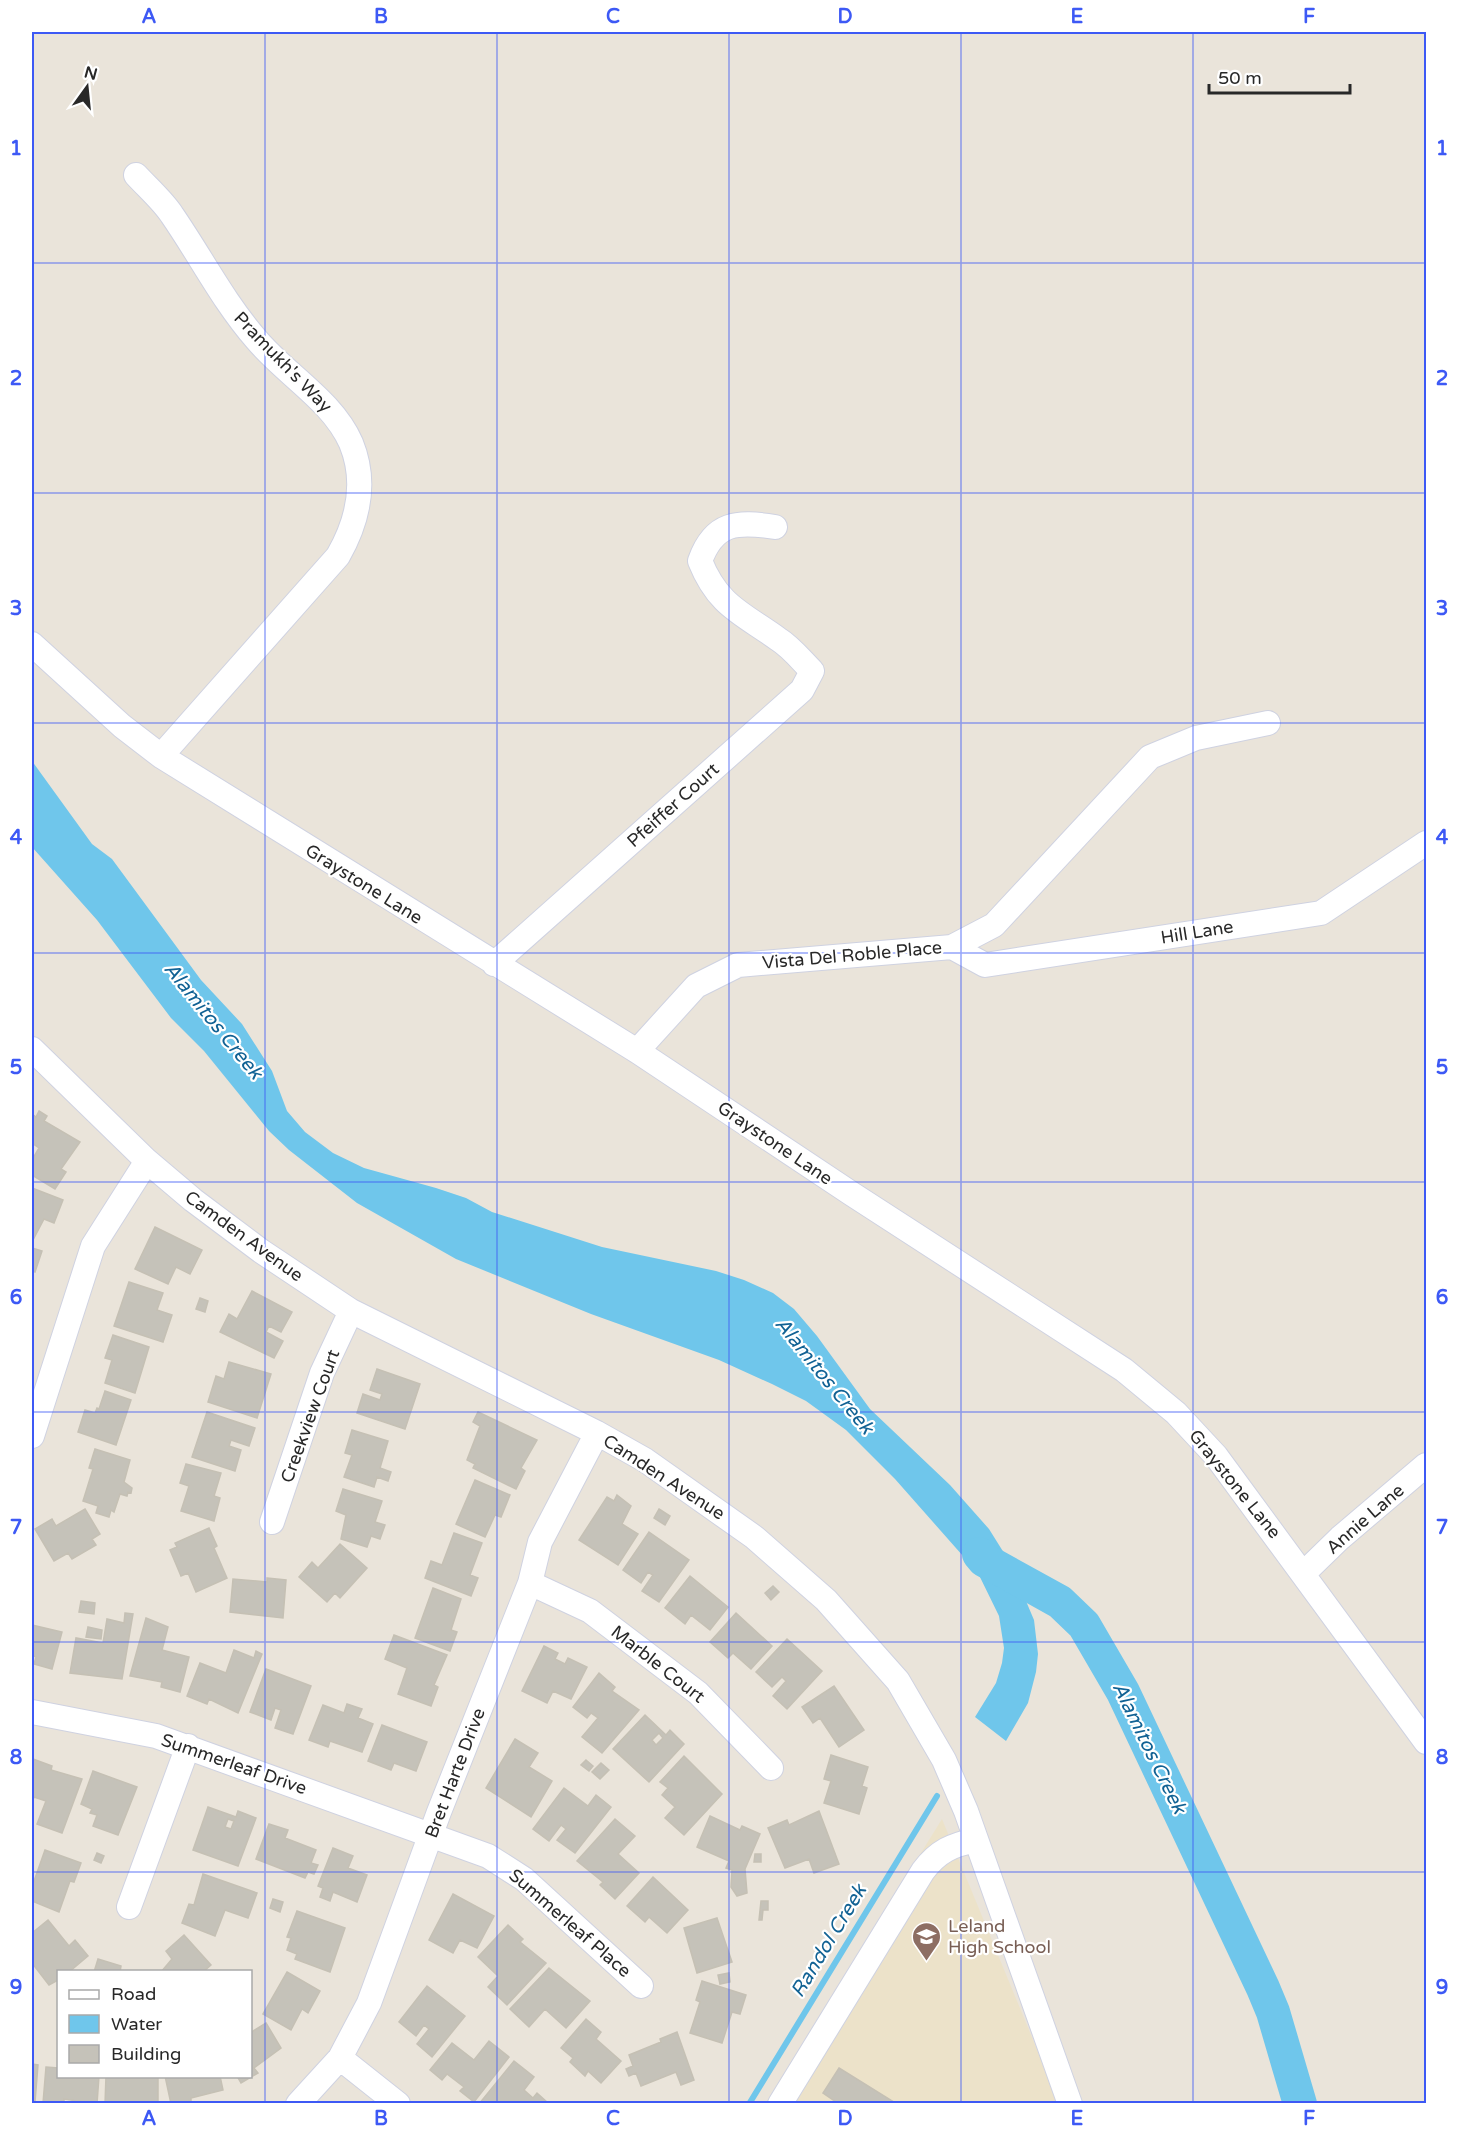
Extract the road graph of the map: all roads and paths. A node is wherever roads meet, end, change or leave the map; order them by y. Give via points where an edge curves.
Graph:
1 (136, 175) dead end
2 (775, 527) dead end
3 (32, 644) edge
4 (1268, 723) dead end
5 (161, 756) junction
6 (1426, 843) edge
7 (952, 947) junction
8 (494, 964) junction
9 (32, 1048) edge
10 (637, 1051) junction
11 (147, 1161) junction
12 (351, 1311) junction
13 (597, 1433) junction
14 (32, 1436) edge
15 (1426, 1465) edge
16 (272, 1522) dead end
17 (1304, 1573) junction
18 (530, 1583) junction
19 (32, 1712) edge
20 (1426, 1742) edge
21 (188, 1746) junction
22 (771, 1768) dead end
23 (431, 1834) junction
24 (976, 1840) junction
25 (129, 1907) dead end
26 (641, 1986) dead end
27 (340, 2058) junction
28 (298, 2103) edge
29 (398, 2103) edge
30 (780, 2103) edge
31 (1070, 2103) edge

1 - 5 street, Pramukh's Way via 171,214 225,300 257,341 339,422 354,453 360,488 352,529 338,556
2 - 8 street, Pfeiffer Court via 748,522 720,529 706,543 700,561 710,585 734,610 780,640 812,671 802,690
3 - 5 street, Graystone Lane
4 - 7 street, Vista Del Roble Place via 1196,738 1150,757 994,925
5 - 8 street, Graystone Lane
6 - 7 street, Hill Lane via 1321,913 985,965
7 - 10 street, Vista Del Roble Place via 738,965 696,986
8 - 10 street, Graystone Lane
9 - 11 street, Camden Avenue
10 - 17 street, Graystone Lane via 1124,1370 1176,1413 1216,1456
11 - 12 street, Camden Avenue via 219,1219
11 - 14 street via 93,1246
12 - 13 street, Camden Avenue
12 - 16 street, Creekview Court via 322,1373
13 - 18 street, Bret Harte Drive via 540,1542
13 - 24 street, Camden Avenue via 696,1494 754,1537 826,1600 898,1681 944,1760
15 - 17 street, Annie Lane
17 - 20 street, Graystone Lane
18 - 22 street, Marble Court via 590,1611 698,1693
18 - 23 street, Bret Harte Drive
19 - 21 street, Summerleaf Drive
21 - 23 street, Summerleaf Drive
21 - 25 street
23 - 26 street, Summerleaf Place via 488,1856 524,1879
23 - 27 street, Bret Harte Drive via 369,2003
24 - 30 street via 946,1848 923,1871
24 - 31 street, Camden Avenue
27 - 28 street, Bret Harte Drive
27 - 29 street

